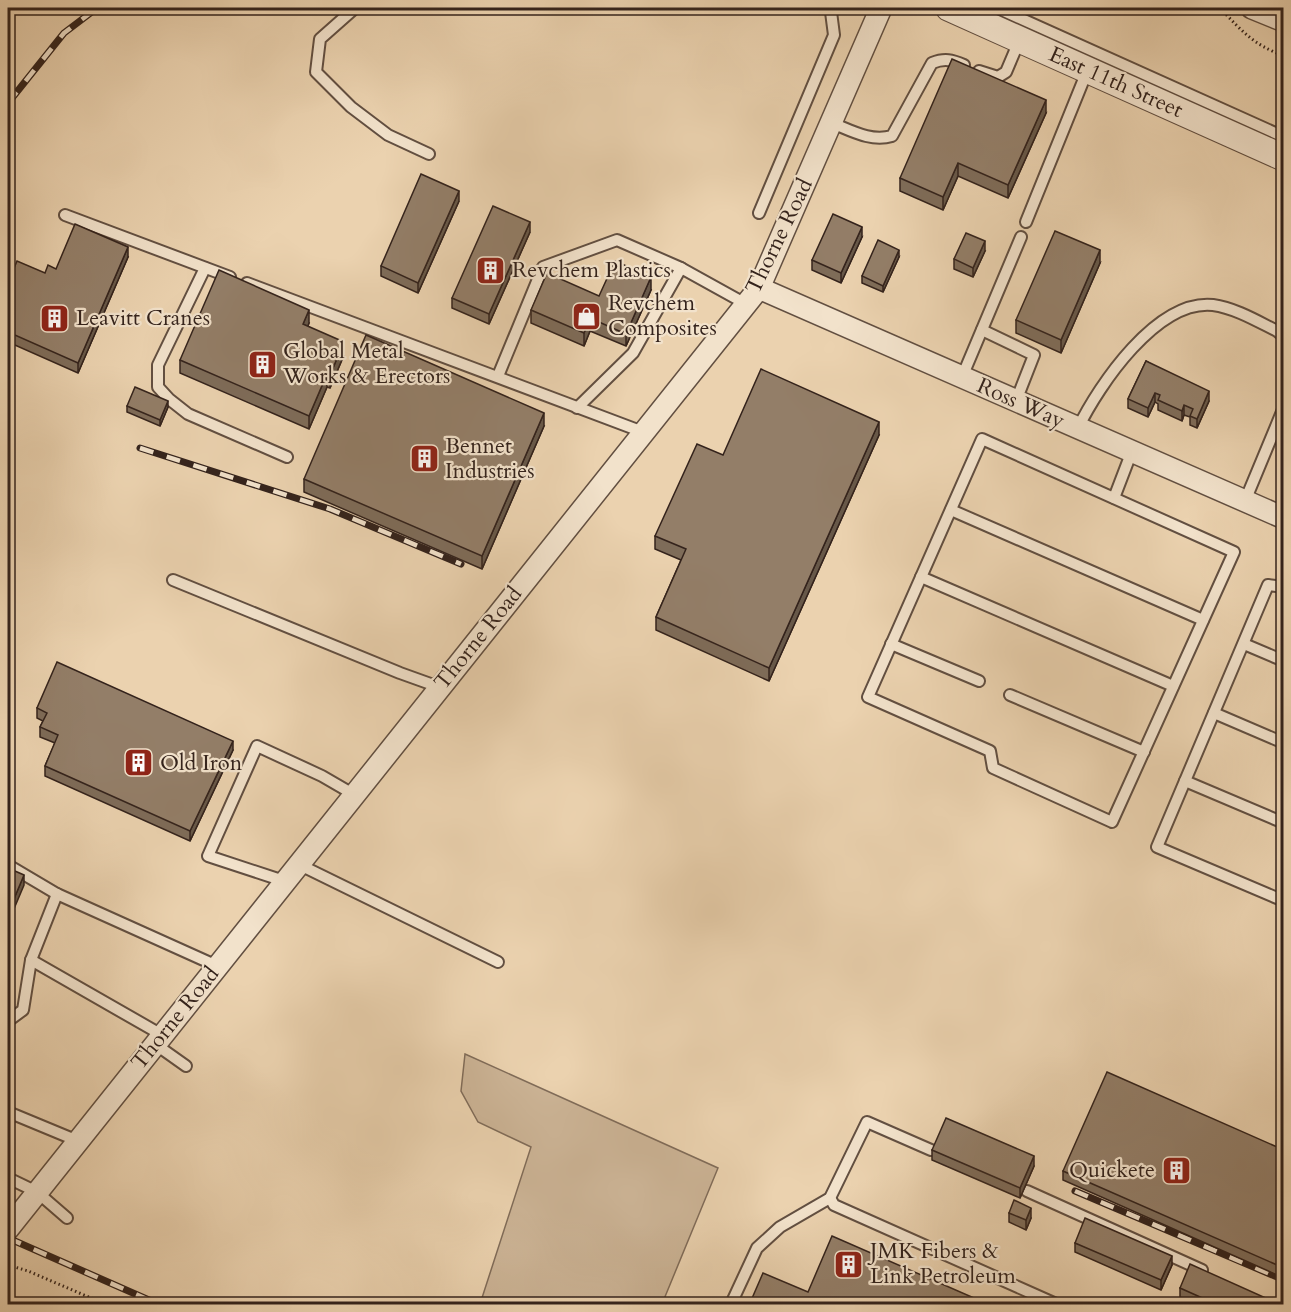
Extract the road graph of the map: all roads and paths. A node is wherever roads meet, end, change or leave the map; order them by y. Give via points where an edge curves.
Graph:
1 (355, 8) edge
2 (829, 8) edge
3 (881, 8) edge
4 (949, 8) edge
5 (997, 8) edge
6 (1220, 8) edge
7 (1252, 8) edge
8 (1284, 21) edge
9 (1021, 39) junction
10 (1284, 56) edge
11 (1088, 69) junction
12 (832, 123) junction
13 (1284, 137) edge
14 (429, 154) dead end
15 (1284, 158) edge
16 (759, 213) dead end
17 (65, 215) dead end
18 (1026, 222) dead end
19 (1021, 237) dead end
20 (205, 268) junction
21 (681, 268) junction
22 (752, 296) junction
23 (982, 330) junction
24 (1284, 337) edge
25 (498, 376) junction
26 (962, 377) junction
27 (1016, 400) junction
28 (1284, 407) edge
29 (577, 408) junction
30 (1078, 428) junction
31 (643, 432) junction
32 (1132, 452) junction
33 (287, 457) dead end
34 (1114, 498) junction
35 (1245, 501) junction
36 (951, 510) junction
37 (1284, 518) edge
38 (921, 577) junction
39 (173, 580) dead end
40 (1284, 587) edge
41 (1203, 620) junction
42 (891, 644) junction
43 (1244, 644) junction
44 (1284, 661) edge
45 (979, 681) dead end
46 (1173, 686) junction
47 (439, 687) junction
48 (1010, 695) dead end
49 (1214, 713) junction
50 (1284, 743) edge
51 (1144, 752) junction
52 (1185, 781) junction
53 (353, 794) junction
54 (1284, 824) edge
55 (8, 864) edge
56 (298, 864) junction
57 (284, 881) junction
58 (57, 894) junction
59 (1284, 901) edge
60 (31, 960) junction
61 (498, 962) dead end
62 (217, 966) junction
63 (8, 1021) edge
64 (158, 1039) junction
65 (186, 1066) dead end
66 (8, 1112) edge
67 (78, 1141) junction
68 (931, 1150) edge
69 (8, 1178) edge
70 (1028, 1191) dead end
71 (37, 1192) junction
72 (830, 1198) junction
73 (67, 1218) dead end
74 (8, 1229) edge
75 (8, 1265) edge
76 (1215, 1276) edge
77 (105, 1305) edge
78 (730, 1305) edge
79 (1056, 1305) edge

1 - 14 lane via 320,39 316,72 351,107 388,135
2 - 16 lane via 834,35
3 - 12 street, Thorne Road
4 - 9 street, East 11th Street
5 - 13 lane
6 - 10 path via 1255,43
7 - 8 street
9 - 11 street, East 11th Street
9 - 12 lane via 1006,72 998,77 952,60 932,63 892,136 869,137
11 - 15 street, East 11th Street
11 - 18 lane
12 - 22 street, Thorne Road
17 - 20 lane
19 - 23 lane
20 - 25 lane
20 - 33 lane via 158,365 158,387 188,414
21 - 22 lane
21 - 25 lane via 617,240 543,267
21 - 29 lane via 633,352
22 - 26 street, Ross Way
22 - 31 street, Thorne Road
23 - 26 lane
23 - 27 lane via 1034,355
24 - 30 lane via 1227,308 1209,305 1164,319 1110,373
25 - 29 lane
26 - 27 street, Ross Way
27 - 30 street, Ross Way
28 - 35 lane
29 - 31 lane
30 - 32 street, Ross Way
31 - 47 street, Thorne Road
32 - 34 lane
32 - 35 street, Ross Way
34 - 36 lane via 982,439
34 - 41 lane via 1234,552
35 - 37 street, Ross Way
36 - 38 lane
36 - 41 lane
38 - 42 lane
38 - 46 lane
39 - 47 lane
40 - 43 lane via 1268,585
41 - 46 lane
42 - 45 lane
42 - 51 lane via 868,697 990,752 993,768 1113,822
43 - 44 lane
43 - 49 lane
46 - 51 lane
47 - 53 street, Thorne Road
48 - 51 lane
49 - 50 lane
49 - 52 lane
52 - 54 lane
52 - 59 lane via 1158,848
53 - 56 street, Thorne Road
53 - 57 lane via 257,746 208,856
55 - 58 lane
56 - 57 street, Thorne Road
56 - 61 lane
57 - 62 street, Thorne Road
58 - 60 lane
58 - 62 lane
60 - 63 lane via 23,1010
60 - 64 lane
62 - 64 street, Thorne Road
64 - 65 lane
64 - 67 street, Thorne Road
66 - 67 lane
67 - 71 street, Thorne Road
68 - 72 lane via 867,1122
69 - 71 lane
70 - 76 lane
71 - 73 lane
71 - 74 street, Thorne Road
72 - 78 lane via 780,1227 757,1248
72 - 79 lane via 834,1205
75 - 77 path

